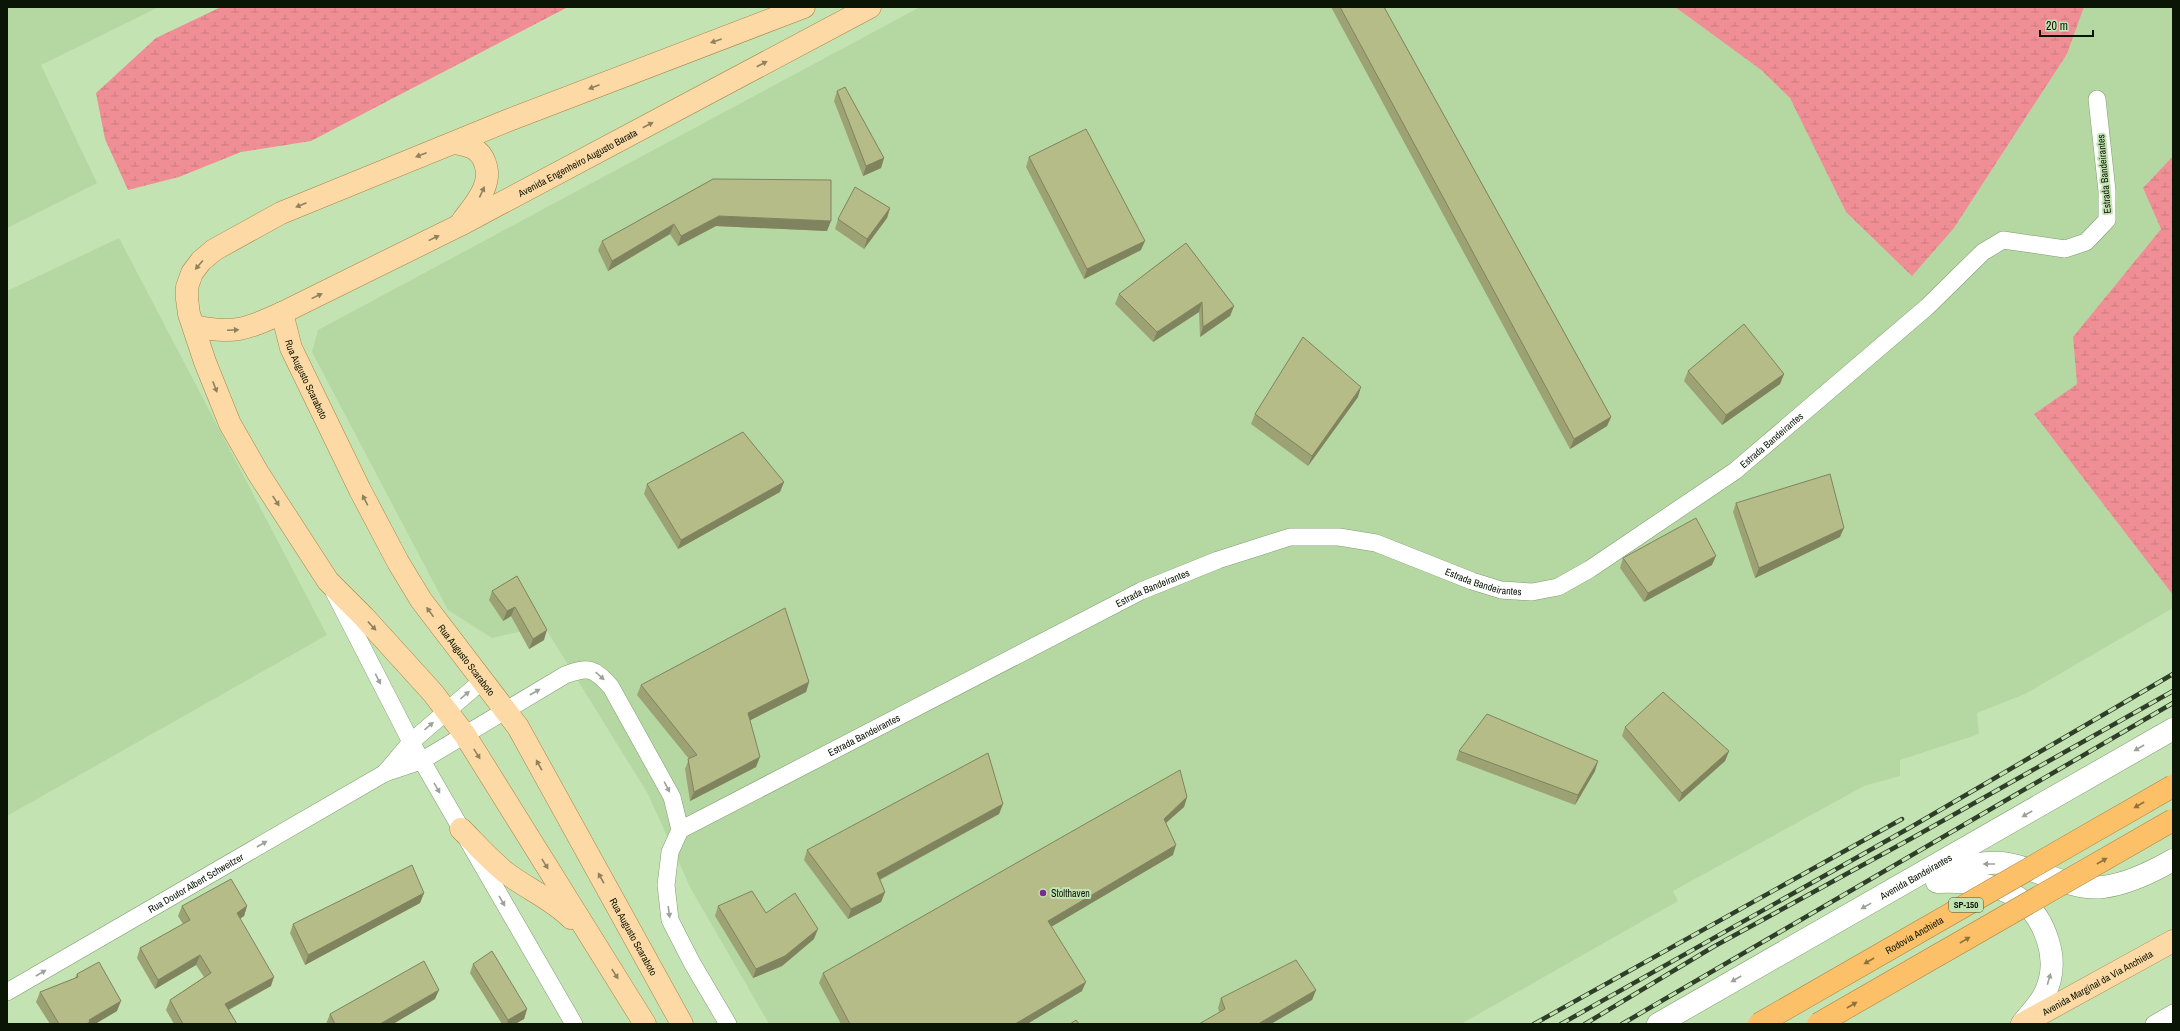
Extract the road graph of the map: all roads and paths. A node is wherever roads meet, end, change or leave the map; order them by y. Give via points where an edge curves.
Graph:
1 (804, 7) edge
2 (870, 7) edge
3 (2097, 99) dead end
4 (454, 143) junction
5 (460, 224) junction
6 (282, 313) junction
7 (194, 326) junction
8 (328, 581) junction
9 (483, 680) junction
10 (506, 709) junction
11 (447, 710) junction
12 (2173, 729) edge
13 (465, 735) junction
14 (411, 742) junction
15 (421, 761) junction
16 (385, 773) junction
17 (2173, 786) edge
18 (2173, 820) edge
19 (460, 828) junction
20 (680, 830) junction
21 (2173, 860) edge
22 (1903, 886) junction
23 (591, 937) junction
24 (2173, 941) edge
25 (7, 992) edge
26 (2173, 1013) edge
27 (643, 1019) edge
28 (571, 1023) edge
29 (682, 1024) edge
30 (728, 1024) edge
31 (1658, 1024) edge
32 (1759, 1024) edge
33 (1818, 1024) edge
34 (2022, 1024) edge
35 (2154, 1024) edge

1 -> 4 main road
5 -> 2 main road, Avenida Engenheiro Augusto Barata
3 - 20 street, Estrada Bandeirantes via 2107,191 2107,220 2086,242 2065,249 2003,240 1983,252 1937,298 1735,471 1590,569 1558,587 1532,592 1501,590 1376,543 1339,536 1290,537 1218,560 1141,591
5 -> 4 main road via 482,194 489,173 482,154 469,145
4 -> 7 main road via 281,213 201,261 192,273 187,287 187,299
6 -> 5 main road, Avenida Engenheiro Augusto Barata
7 -> 6 main road, Avenida Engenheiro Augusto Barata via 235,331
9 -> 6 main road, Rua Augusto Scaraboto via 421,600 378,525 291,348
7 -> 8 main road via 205,362 230,424 258,473
8 -> 11 main road via 390,645
8 -> 14 street
9 - 10 main road, Rua Augusto Scaraboto
11 -> 9 street, Rua Doutor Albert Schweitzer
10 - 13 street, Rua Doutor Albert Schweitzer
10 -> 20 street, Rua Doutor Albert Schweitzer via 565,675 587,669 598,673 611,687 672,797
29 -> 10 main road, Rua Augusto Scaraboto
11 - 13 main road
14 -> 11 street, Rua Doutor Albert Schweitzer
12 -> 22 main road, Avenida Bandeirantes
13 - 15 street, Rua Doutor Albert Schweitzer
13 -> 23 main road
14 - 15 street
14 - 16 street, Rua Doutor Albert Schweitzer
15 - 16 street, Rua Doutor Albert Schweitzer
15 -> 19 street
25 -> 16 street, Rua Doutor Albert Schweitzer
17 -> 32 highway, Rodovia Anchieta / SP-150, bridge
33 -> 18 highway, bridge
19 - 23 main road via 505,872 534,892 551,900
19 -> 28 street
20 -> 30 street via 670,852 666,885 670,920
21 -> 22 main road via 2128,881 2102,888 2080,885 2009,864 1986,863 1966,866
22 -> 31 main road, Avenida Bandeirantes
34 -> 22 main road via 2043,997 2053,961 2044,925 2031,907 2013,893 1985,883 1960,881
23 -> 27 main road
24 - 34 main road, Avenida Marginal da Via Anchieta
26 - 35 street

